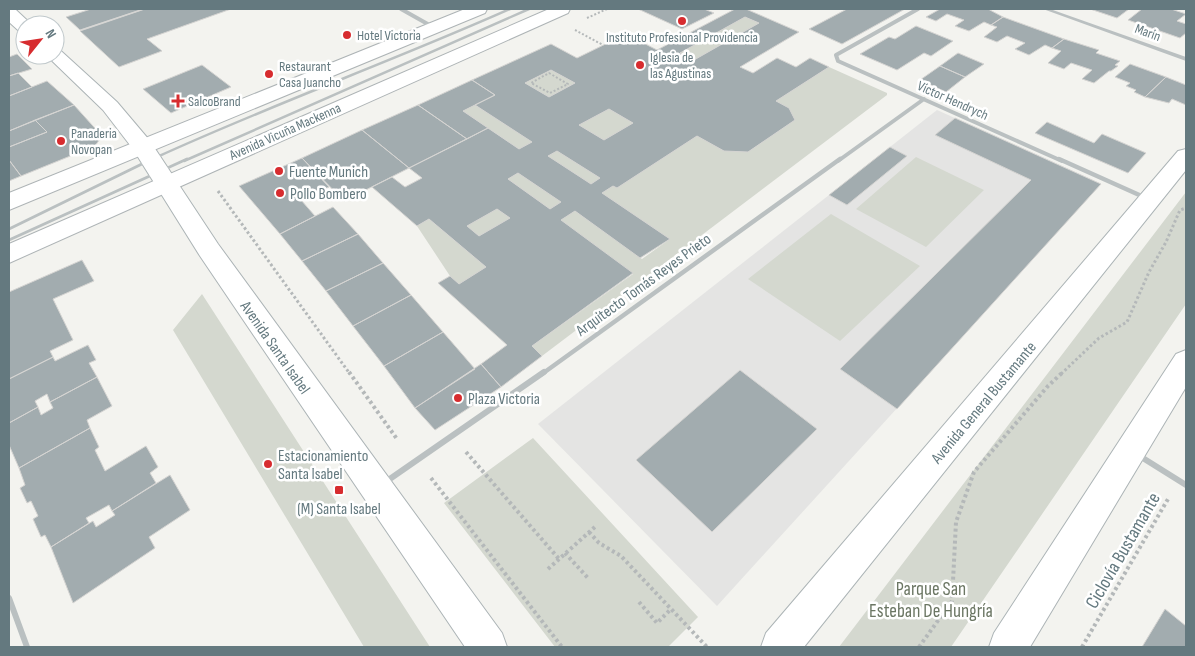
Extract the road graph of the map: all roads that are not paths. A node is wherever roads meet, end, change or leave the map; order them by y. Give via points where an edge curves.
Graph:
1 (401, 9) edge
2 (479, 9) edge
3 (510, 9) edge
4 (528, 9) edge
5 (562, 9) edge
6 (918, 9) edge
7 (1046, 9) edge
8 (434, 28) junction
9 (1186, 59) edge
10 (65, 64) edge
11 (924, 99) junction
12 (1186, 156) edge
13 (155, 165) junction
14 (1150, 200) junction
15 (9, 202) edge
16 (9, 229) edge
17 (9, 240) edge
18 (9, 254) edge
19 (1186, 362) edge
20 (1132, 451) junction
21 (1186, 485) edge
22 (376, 489) junction
23 (9, 598) edge
24 (27, 647) edge
25 (488, 647) edge
26 (780, 647) edge
27 (1008, 647) edge

1 - 8 street
2 - 8 main road, Avenida Vicuña Mackenna
3 - 13 lane via 221,128
4 - 13 lane
5 - 13 main road, Avenida Vicuña Mackenna
6 - 11 street, Víctor Hendrych via 836,55 838,61
7 - 9 street, Marín
8 - 13 main road, Avenida Vicuña Mackenna
10 - 13 main road, Avenida Santa Isabel via 110,106
11 - 14 street, Víctor Hendrych
11 - 22 street, Arquitecto Tomás Reyes Prieto
12 - 14 main road, Avenida General Bustamante
13 - 15 main road, Avenida Vicuña Mackenna
13 - 16 lane
13 - 17 lane
13 - 18 main road, Avenida Vicuña Mackenna
13 - 22 main road, Avenida Santa Isabel via 209,250
14 - 26 main road, Avenida General Bustamante
19 - 20 main road
20 - 21 street
20 - 27 main road
22 - 25 main road, Avenida Santa Isabel
23 - 24 street

